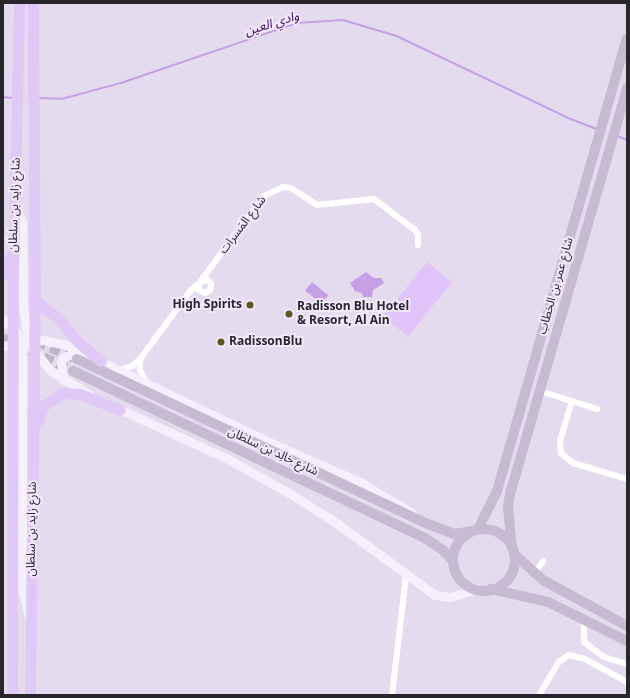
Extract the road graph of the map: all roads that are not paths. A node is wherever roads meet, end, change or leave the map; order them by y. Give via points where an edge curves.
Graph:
1 (19, 3) edge
2 (33, 3) edge
3 (627, 40) edge
4 (627, 88) edge
5 (15, 205) junction
6 (418, 246) dead end
7 (14, 250) junction
8 (210, 269) junction
9 (3, 274) edge
10 (199, 283) junction
11 (211, 284) junction
12 (201, 291) junction
13 (187, 297) junction
14 (34, 300) junction
15 (3, 319) edge
16 (13, 328) junction
17 (20, 343) edge
18 (34, 353) junction
19 (79, 355) junction
20 (140, 359) junction
21 (101, 361) junction
22 (120, 370) junction
23 (72, 371) tunnel mouth
24 (3, 380) edge
25 (62, 380) junction
26 (146, 382) junction
27 (540, 391) junction
28 (572, 401) junction
29 (597, 409) dead end
30 (120, 410) junction
31 (627, 479) edge
32 (12, 513) junction
33 (32, 519) junction
34 (428, 524) junction
35 (475, 530) junction
36 (513, 551) junction
37 (453, 561) junction
38 (543, 562) dead end
39 (534, 574) junction
40 (406, 575) junction
41 (476, 589) junction
42 (491, 589) junction
43 (584, 618) junction
44 (31, 622) junction
45 (627, 626) edge
46 (627, 641) edge
47 (627, 664) edge
48 (627, 682) edge
49 (12, 695) edge
50 (30, 695) edge
51 (392, 695) edge
52 (539, 695) edge

1 - 5 highway, شارع زايد بن سلطان
2 - 14 highway, شارع زايد بن سلطان
3 - 35 main road, شارع عمر بن الخطاب via 497,492
4 - 27 main road, شارع عمر بن الخطاب
5 - 7 highway, شارع زايد بن سلطان
5 - 17 main road via 22,222 23,308
6 - 8 street, شارع المَسرات via 418,234 415,230 374,199 317,204 291,188 283,187 264,196
7 - 9 highway
7 - 16 highway, شارع زايد بن سلطان
8 - 10 street, شارع المَسرات
8 - 11 street
10 - 11 street via 206,280
10 - 12 street
10 - 13 street, شارع المَسرات
11 - 12 street, شارع المَسرات via 209,292
12 - 13 street, شارع المَسرات
13 - 20 street, شارع المَسرات
14 - 17 highway, شارع زايد بن سلطان
14 - 21 highway via 58,318 78,342
15 - 16 main road
16 - 17 highway, شارع زايد بن سلطان
17 - 18 highway, شارع زايد بن سلطان
17 - 19 main road via 57,342
17 - 32 highway, شارع زايد بن سلطان
17 - 44 main road via 22,588
18 - 25 main road
18 - 33 highway, شارع زايد بن سلطان
19 - 21 main road
19 - 25 main road via 64,357 61,362
19 - 34 main road, شارع خالِد بن سلطان
20 - 22 street, شارع المَسرات via 132,366
20 - 26 street via 140,370
21 - 22 main road
22 - 26 main road
23 - 37 main road, شارع خالِد بن سلطان via 425,538 444,550
24 - 32 highway via 7,396 8,489
25 - 30 main road
26 - 34 main road via 264,440 360,482 393,500
27 - 28 street
27 - 36 main road, شارع عمر بن الخطاب via 510,494 508,507
28 - 29 street
28 - 31 street via 560,441 561,453 573,463
30 - 33 highway via 70,392 55,396 43,406 38,420 37,491
30 - 40 main road via 226,458 274,484 335,522
32 - 49 highway, شارع زايد بن سلطان
33 - 44 highway, شارع زايد بن سلطان
34 - 35 main road, شارع خالِد بن سلطان via 454,534
35 - 36 main road via 494,531 508,541
35 - 37 main road via 460,540
36 - 39 main road
36 - 42 main road via 513,568 507,580
37 - 41 main road via 462,582
38 - 39 street
39 - 45 main road
40 - 41 main road via 442,597
40 - 51 street
41 - 42 main road
42 - 43 main road via 548,602
43 - 46 main road
43 - 47 street via 584,642 604,657
44 - 50 highway, شارع زايد بن سلطان
48 - 52 street via 585,659 569,655 559,662

